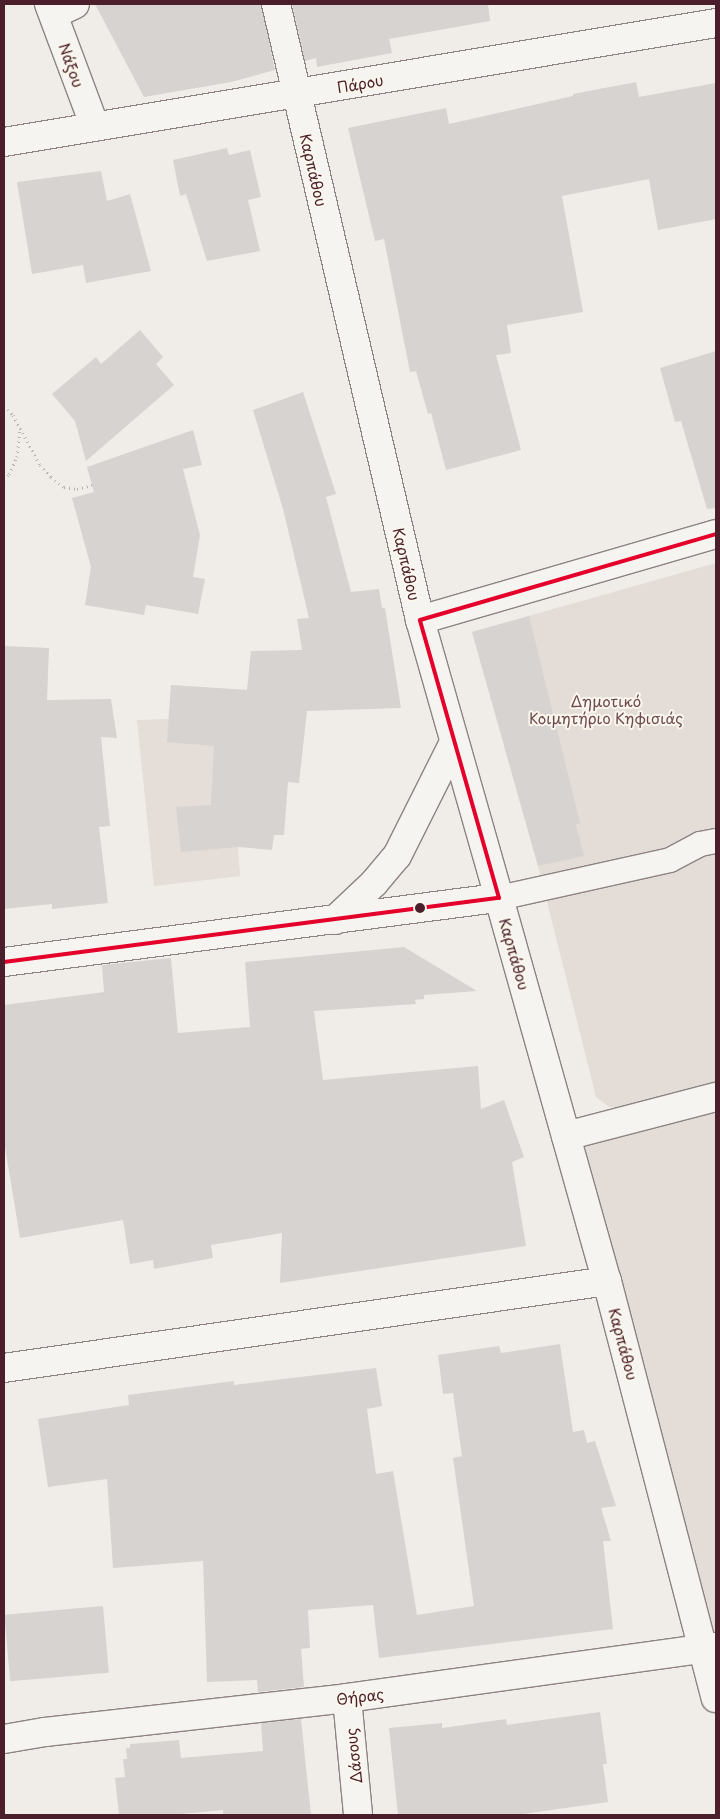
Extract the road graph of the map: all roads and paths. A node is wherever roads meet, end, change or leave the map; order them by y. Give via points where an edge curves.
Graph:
1 (276, 4) edge
2 (59, 7) edge
3 (716, 23) edge
4 (296, 94) junction
5 (95, 127) junction
6 (4, 142) edge
7 (4, 406) edge
8 (20, 428) junction
9 (4, 479) edge
10 (92, 485) dead end
11 (716, 534) edge
12 (420, 620) junction
13 (454, 742) junction
14 (716, 840) edge
15 (499, 898) junction
16 (336, 920) junction
17 (4, 962) edge
18 (716, 1097) edge
19 (566, 1136) junction
20 (607, 1281) junction
21 (4, 1368) edge
22 (710, 1648) edge
23 (347, 1698) junction
24 (716, 1698) edge
25 (4, 1739) edge
26 (358, 1815) edge

1 - 4 street, Καρπάθου
2 - 5 street, Νάξου
3 - 4 street, Πάρου
4 - 5 street, Πάρου
4 - 12 street, Καρπάθου
5 - 6 street, Πάρου
7 - 8 path
8 - 9 path via 17,457
8 - 10 path via 40,465 64,487 77,489
11 - 12 street
12 - 13 street, Καρπάθου
13 - 15 street, Καρπάθου
13 - 16 street via 396,856
14 - 15 lane via 700,844 670,860
15 - 16 street
15 - 19 street, Καρπάθου
16 - 17 street
18 - 19 street
19 - 20 street, Καρπάθου
20 - 21 street
20 - 22 street, Καρπάθου
22 - 23 street, Θήρας
22 - 24 street, Καρπάθου
23 - 25 street, Θήρας
23 - 26 street, Δάσους

